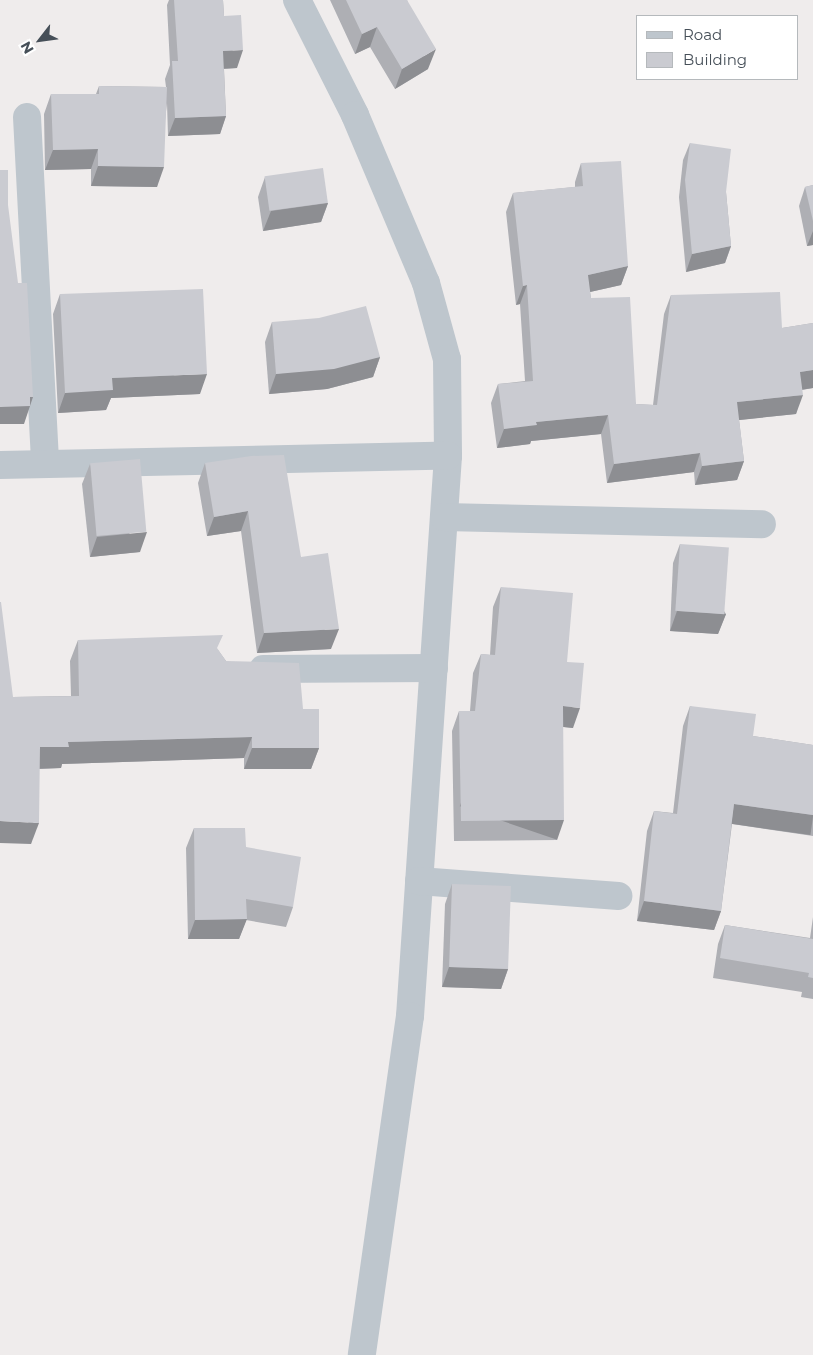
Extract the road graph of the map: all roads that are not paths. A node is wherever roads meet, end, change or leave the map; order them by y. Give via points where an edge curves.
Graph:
1 (297, 0) edge
2 (27, 117) dead end
3 (448, 456) junction
4 (45, 464) junction
5 (0, 465) edge
6 (444, 517) junction
7 (762, 524) dead end
8 (434, 668) junction
9 (235, 669) edge
10 (419, 881) junction
11 (618, 896) dead end
12 (362, 1355) edge

1 - 3 street via 355,115 426,282 447,359
2 - 4 street
3 - 4 street
3 - 6 street
4 - 5 street
6 - 7 street
6 - 8 street
8 - 9 street
8 - 10 street
10 - 11 street
10 - 12 street via 410,1016

